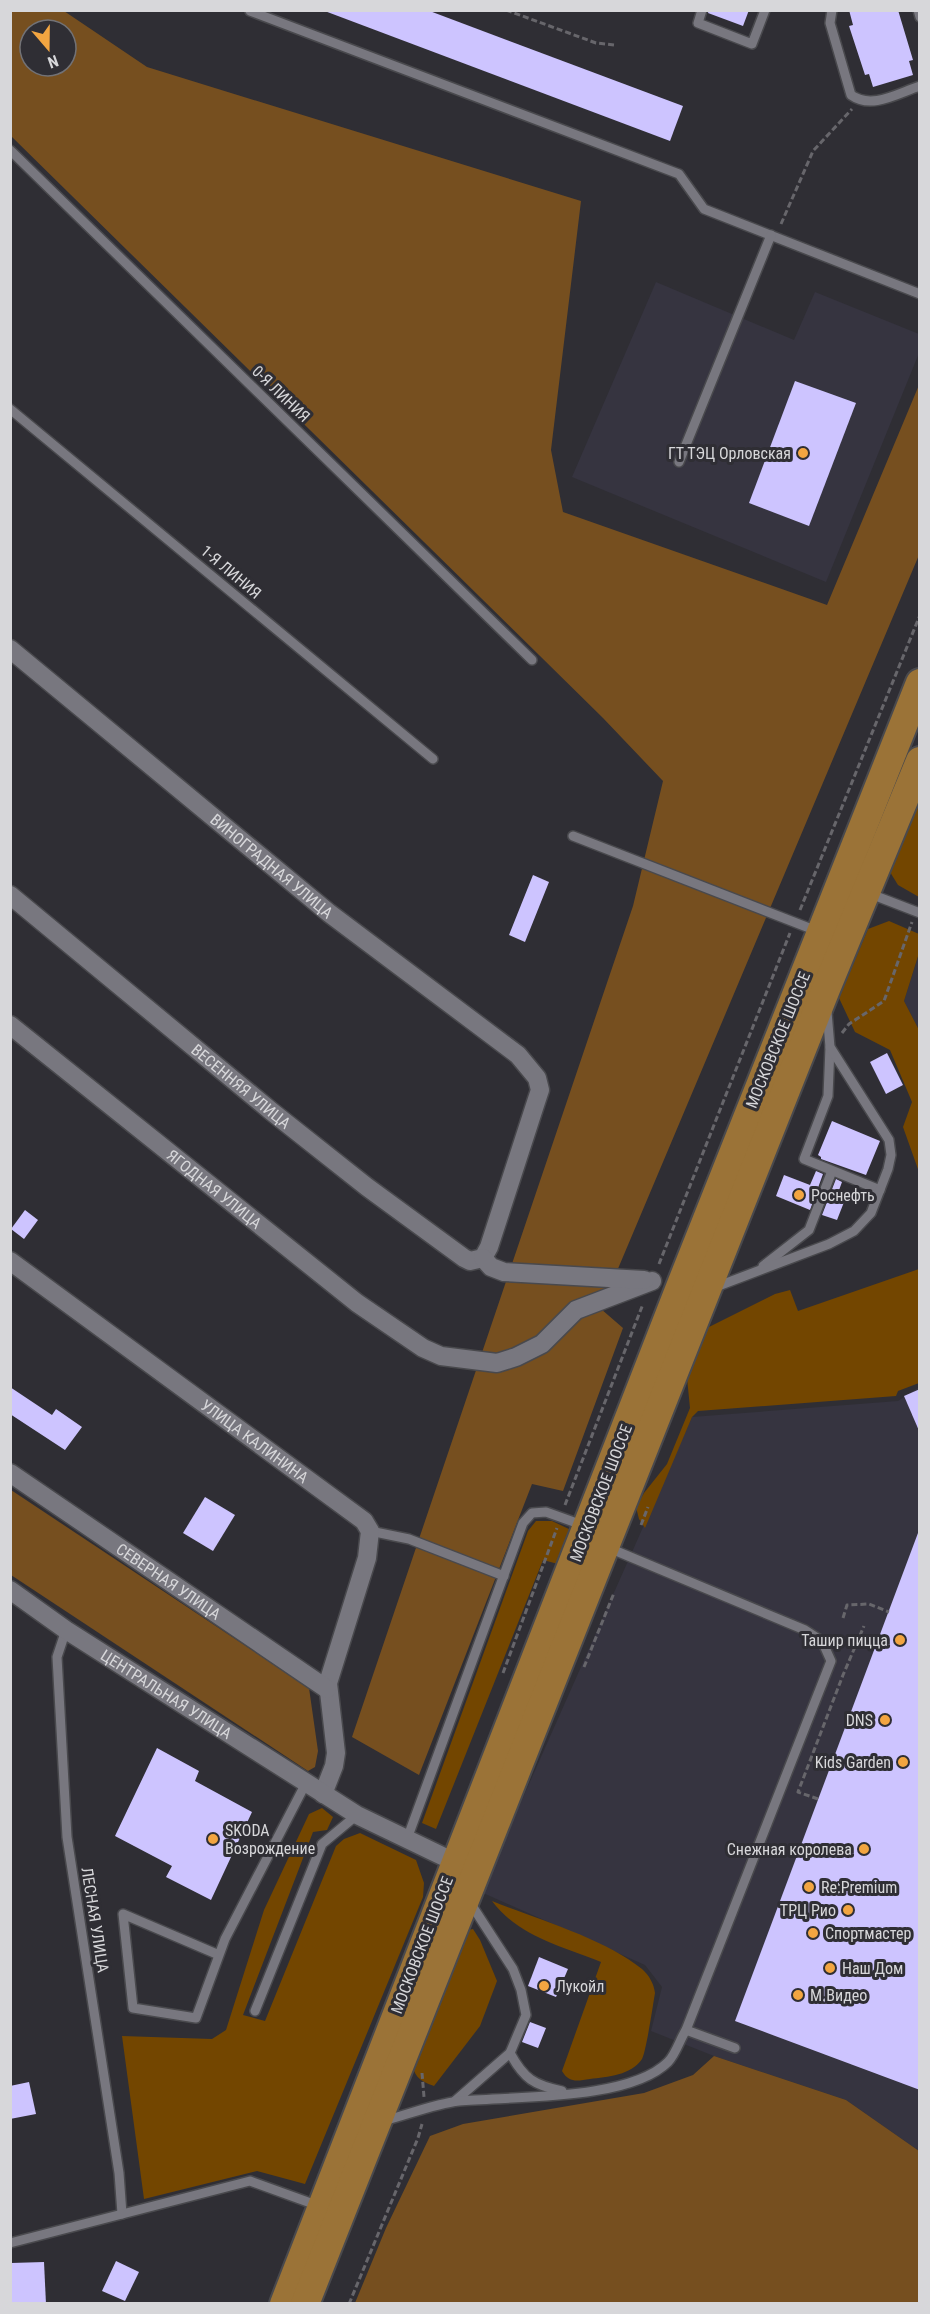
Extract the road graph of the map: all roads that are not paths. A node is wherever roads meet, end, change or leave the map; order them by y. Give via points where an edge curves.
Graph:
1 (702, 10) edge
2 (765, 10) edge
3 (832, 10) edge
4 (918, 10) edge
5 (250, 11) edge
6 (920, 17) edge
7 (920, 86) edge
8 (10, 150) edge
9 (773, 236) junction
10 (920, 294) edge
11 (10, 409) edge
12 (678, 462) dead end
13 (10, 649) edge
14 (532, 660) dead end
15 (920, 683) edge
16 (433, 759) dead end
17 (920, 761) edge
18 (573, 836) dead end
19 (866, 892) junction
20 (10, 895) edge
21 (917, 913) edge
22 (808, 927) junction
23 (826, 989) junction
24 (10, 1025) edge
25 (830, 1047) junction
26 (832, 1171) junction
27 (880, 1190) junction
28 (483, 1258) junction
29 (10, 1261) edge
30 (754, 1273) junction
31 (652, 1281) junction
32 (694, 1289) junction
33 (10, 1473) edge
34 (605, 1529) junction
35 (370, 1531) junction
36 (504, 1576) junction
37 (10, 1590) edge
38 (66, 1630) junction
39 (328, 1686) junction
40 (306, 1783) junction
41 (323, 1794) junction
42 (357, 1815) junction
43 (407, 1839) junction
44 (465, 1876) junction
45 (219, 1955) junction
46 (255, 2011) dead end
47 (686, 2030) junction
48 (735, 2049) dead end
49 (510, 2053) junction
50 (574, 2093) junction
51 (455, 2102) junction
52 (378, 2123) junction
53 (321, 2207) junction
54 (122, 2214) junction
55 (10, 2243) edge
56 (284, 2304) edge
57 (305, 2304) edge

1 - 2 lane via 698,23 752,44
3 - 7 lane via 830,23 851,95 859,101 872,102
4 - 6 lane
5 - 9 lane via 678,174 704,209
8 - 14 lane, 0-Я ЛИНИЯ
9 - 10 lane
9 - 12 lane
11 - 16 lane, 1-Я ЛИНИЯ
13 - 28 street, ВИНОГРАДНАЯ УЛИЦА via 329,914 518,1055 533,1071 540,1090
15 - 22 main road, МОСКОВСКОЕ ШОССЕ
17 - 19 main road, МОСКОВСКОЕ ШОССЕ
18 - 22 lane
19 - 21 lane
19 - 23 main road, МОСКОВСКОЕ ШОССЕ
20 - 28 street, ВЕСЕННЯЯ УЛИЦА via 368,1187 464,1258
22 - 32 main road, МОСКОВСКОЕ ШОССЕ
23 - 25 lane
23 - 32 main road, МОСКОВСКОЕ ШОССЕ
24 - 31 street, ЯГОДНАЯ УЛИЦА via 357,1303 441,1356 497,1363 516,1357 542,1344 576,1310
25 - 26 lane via 828,1096 804,1159
25 - 27 lane via 889,1140 891,1155
26 - 27 lane
26 - 30 lane via 808,1230
27 - 30 lane via 871,1213 854,1232
28 - 31 street, ВЕСЕННЯЯ УЛИЦА via 504,1272
29 - 35 street, УЛИЦА КАЛИНИНА via 356,1513
30 - 32 lane
31 - 32 street, ВЕСЕННЯЯ УЛИЦА
32 - 34 main road, МОСКОВСКОЕ ШОССЕ
33 - 39 street, СЕВЕРНАЯ УЛИЦА
34 - 36 lane via 546,1512 532,1513 523,1523
34 - 44 main road, МОСКОВСКОЕ ШОССЕ
34 - 47 lane via 805,1630 822,1641 831,1661
35 - 36 lane via 409,1539
35 - 39 street via 367,1558
36 - 43 lane
37 - 38 street, ЦЕНТРАЛЬНАЯ УЛИЦА
38 - 40 street, ЦЕНТРАЛЬНАЯ УЛИЦА
38 - 54 lane, ЛЕСНАЯ УЛИЦА via 57,1658 67,1837
39 - 41 street via 336,1754
40 - 41 street, ЦЕНТРАЛЬНАЯ УЛИЦА
40 - 45 lane
41 - 42 street, ЦЕНТРАЛЬНАЯ УЛИЦА
42 - 43 street, ЦЕНТРАЛЬНАЯ УЛИЦА
42 - 46 lane via 322,1844
43 - 44 street, ЦЕНТРАЛЬНАЯ УЛИЦА
44 - 49 lane via 521,1990 526,2015
44 - 52 main road, МОСКОВСКОЕ ШОССЕ
44 - 53 main road, МОСКОВСКОЕ ШОССЕ
45 - 45 lane via 196,2018 133,2008 123,1914
47 - 48 lane
47 - 50 lane via 669,2061 645,2077
49 - 50 lane via 524,2076 545,2087
49 - 51 lane
50 - 51 lane
51 - 52 lane
52 - 57 main road, МОСКОВСКОЕ ШОССЕ
53 - 54 lane via 250,2181
53 - 56 main road, МОСКОВСКОЕ ШОССЕ
54 - 55 lane

